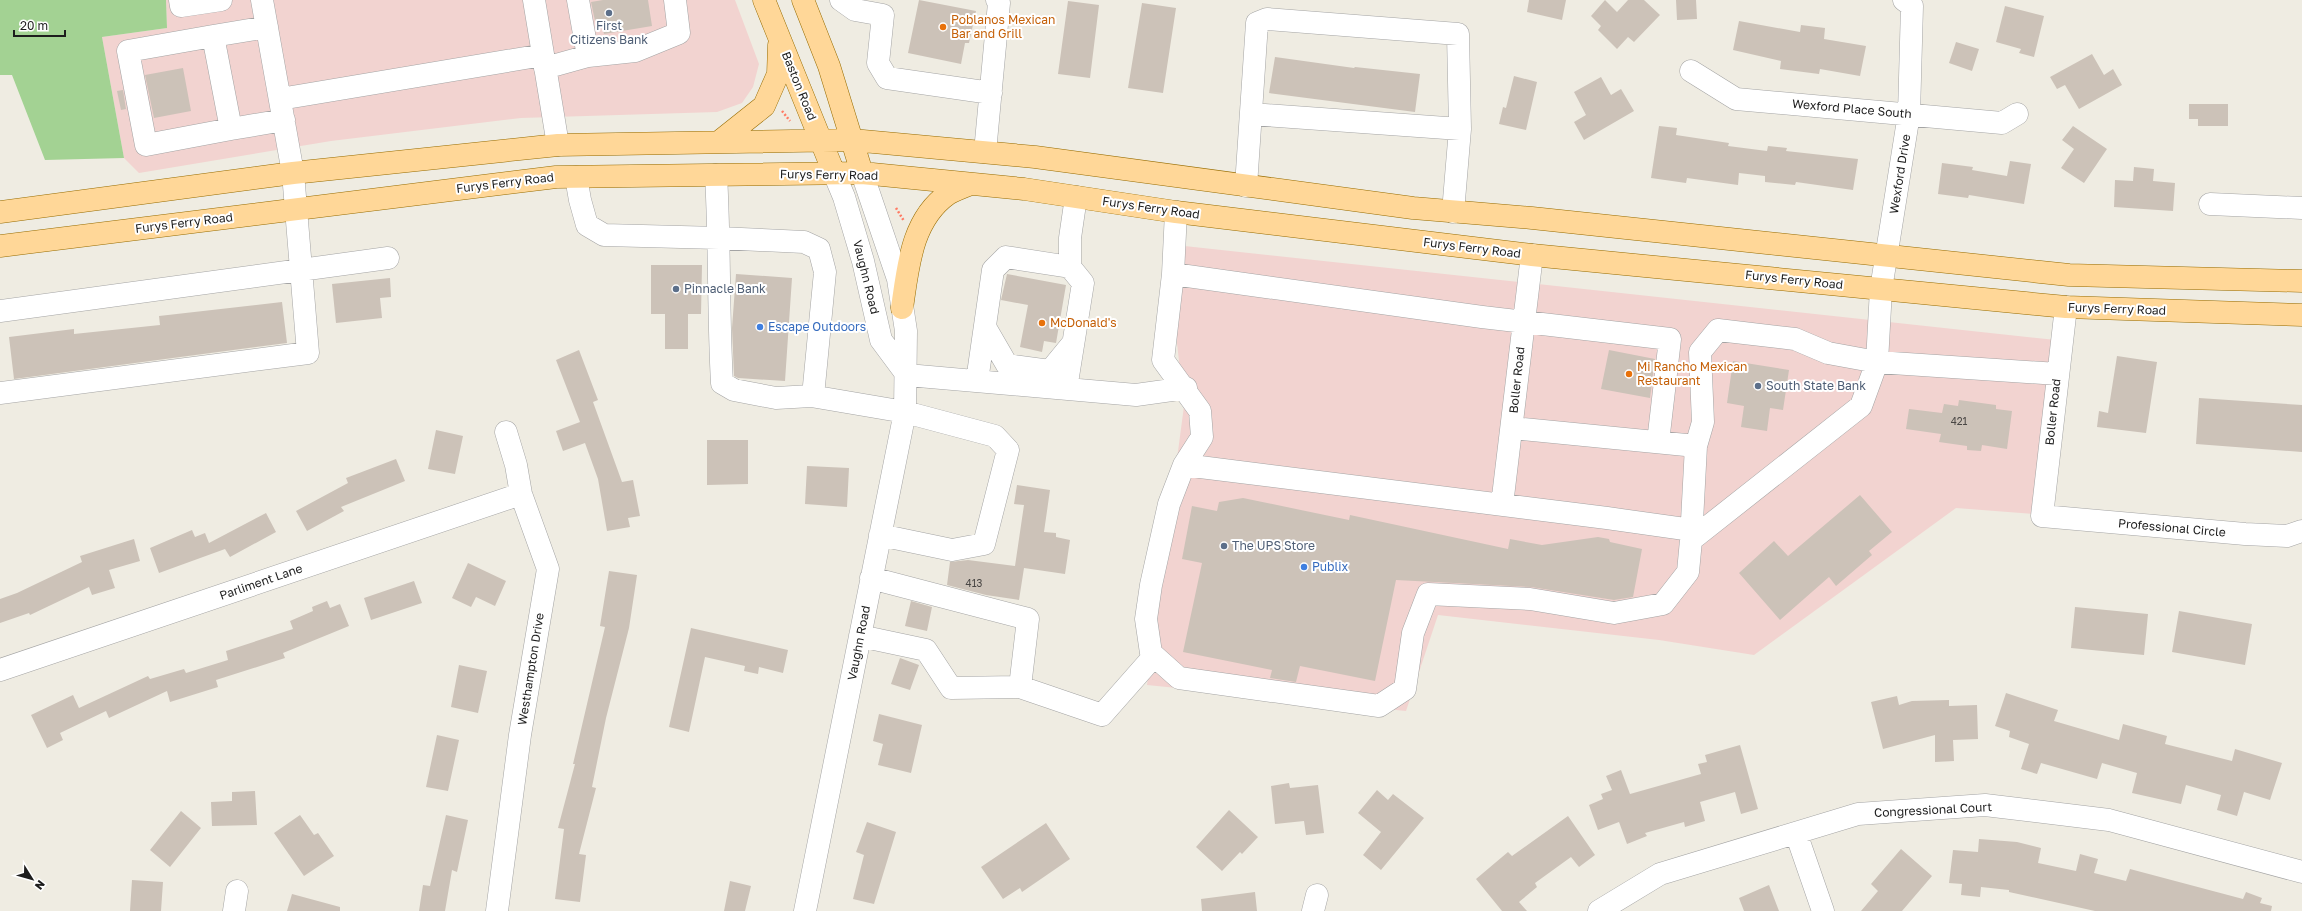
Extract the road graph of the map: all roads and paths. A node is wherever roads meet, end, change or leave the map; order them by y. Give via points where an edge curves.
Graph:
1 (180, 0) edge
2 (221, 0) edge
3 (262, 0) edge
4 (534, 0) edge
5 (578, 0) edge
6 (675, 0) edge
7 (764, 0) edge
8 (803, 0) edge
9 (840, 0) edge
10 (997, 0) edge
11 (1913, 2) edge
12 (884, 8) edge
13 (267, 27) junction
14 (213, 36) junction
15 (779, 37) junction
16 (588, 56) junction
17 (544, 61) junction
18 (1691, 72) dead end
19 (991, 94) junction
20 (280, 99) junction
21 (1251, 114) junction
22 (1910, 114) junction
23 (2017, 114) dead end
24 (284, 120) junction
25 (231, 129) junction
26 (1460, 129) junction
27 (821, 139) junction
28 (852, 140) junction
29 (720, 141) junction
30 (558, 145) junction
31 (984, 152) junction
32 (293, 173) junction
33 (834, 173) junction
34 (862, 173) junction
35 (716, 175) junction
36 (576, 177) junction
37 (971, 184) junction
38 (1246, 186) junction
39 (1076, 197) junction
40 (2210, 204) dead end
41 (894, 205) dead end
42 (2302, 208) edge
43 (295, 209) junction
44 (0, 212) edge
45 (1176, 212) junction
46 (1453, 212) junction
47 (908, 226) dead end
48 (719, 238) junction
49 (0, 246) edge
50 (1532, 255) junction
51 (1886, 256) junction
52 (388, 258) dead end
53 (1070, 267) junction
54 (302, 270) junction
55 (1173, 274) junction
56 (2302, 281) edge
57 (1881, 289) junction
58 (2066, 307) junction
59 (902, 308) junction
60 (0, 311) edge
61 (2302, 315) edge
62 (1523, 322) junction
63 (985, 327) junction
64 (1074, 343) junction
65 (1877, 362) junction
66 (2058, 374) junction
67 (907, 375) junction
68 (977, 381) junction
69 (1186, 388) junction
70 (1066, 389) junction
71 (0, 393) edge
72 (813, 396) junction
73 (906, 412) junction
74 (1512, 428) junction
75 (506, 432) dead end
76 (1658, 442) junction
77 (1696, 446) junction
78 (1184, 465) junction
79 (521, 494) junction
80 (1502, 505) junction
81 (2042, 516) joint
82 (2302, 531) edge
83 (880, 535) junction
84 (1692, 535) junction
85 (871, 578) junction
86 (860, 636) junction
87 (1154, 656) junction
88 (0, 670) edge
89 (1020, 687) junction
90 (1796, 833) junction
91 (2302, 872) edge
92 (497, 911) edge
93 (805, 911) edge
94 (1599, 911) edge
95 (1823, 911) edge

1 - 2 street via 181,6
3 - 13 street
4 - 17 street
5 - 16 street
6 - 16 street via 678,33 635,51
7 - 15 main road, Baston Road
8 - 28 main road via 829,66
9 - 12 street via 855,10
10 - 19 street via 999,3
11 - 22 street, Wexford Drive
12 - 19 street via 878,63 887,78
13 - 14 street
13 - 20 street
14 - 25 street
14 - 25 street via 128,51 146,145
15 - 27 main road, Baston Road
15 - 29 main road via 778,74 764,106
16 - 17 street
17 - 20 street
17 - 30 street
18 - 22 street, Wexford Place South via 1736,99
19 - 31 street
20 - 24 street
21 - 26 street
21 - 26 street via 1257,23 1267,19 1458,34
21 - 38 street
22 - 23 street, Wexford Place South via 2002,123
22 - 51 street, Wexford Drive
24 - 25 street
24 - 32 street
26 - 46 street
27 - 28 main road
27 - 29 main road
27 - 33 main road, Baston Road
28 - 31 main road
28 - 34 main road
29 - 30 main road
30 - 32 main road
31 - 38 main road
32 - 43 street
32 - 44 main road
33 - 34 main road, Furys Ferry Road
33 - 35 main road, Furys Ferry Road
33 - 67 street, Vaughn Road via 863,261 881,340
34 - 37 main road, Furys Ferry Road
34 - 59 street, Vaughn Road via 898,279
35 - 36 main road, Furys Ferry Road
35 - 48 street
36 - 43 main road, Furys Ferry Road via 556,177
36 - 48 street via 587,225 604,235
37 - 39 main road, Furys Ferry Road
37 - 59 main road via 948,194 926,216 910,252
38 - 46 main road
39 - 45 main road, Furys Ferry Road
39 - 53 street via 1070,238
40 - 42 street
41 - 47 path
43 - 49 main road, Furys Ferry Road
43 - 54 street
45 - 50 main road, Furys Ferry Road
45 - 55 street
46 - 51 main road
48 - 72 street via 722,383 734,390 776,398
48 - 72 street via 804,242 819,249 825,272
50 - 57 main road, Furys Ferry Road
50 - 62 street, Boller Road
51 - 56 main road via 2069,275
51 - 57 street, Wexford Drive
52 - 54 street
53 - 63 street via 1006,257 993,270
53 - 64 street via 1083,283
54 - 60 street
54 - 71 street via 308,353
55 - 62 street
55 - 69 street via 1163,360
57 - 58 main road, Furys Ferry Road
57 - 65 street, Wexford Drive
58 - 61 main road, Furys Ferry Road
58 - 66 street, Boller Road
59 - 67 street, Vaughn Road via 906,331
62 - 74 street, Boller Road
62 - 76 street via 1670,339
63 - 64 street via 1007,365 1050,371
63 - 68 street
64 - 70 street
65 - 66 street
65 - 77 street via 1828,353 1795,339 1718,330 1700,352 1703,422
65 - 84 street, Wexford Drive via 1861,406
66 - 81 street, Boller Road
67 - 68 street
67 - 73 street, Vaughn Road
68 - 70 street
69 - 70 street via 1136,395
69 - 78 street via 1200,411 1202,437
72 - 73 street
73 - 83 street, Vaughn Road
73 - 83 street via 995,436 1008,450 984,544 952,550
74 - 76 street
74 - 80 street, Boller Road
75 - 79 street, Westhampton Drive
76 - 77 street
77 - 84 street
78 - 80 street
78 - 87 street via 1169,504 1151,585 1146,619 1151,653
79 - 88 street, Parliment Lane
79 - 92 street, Westhampton Drive via 548,569 520,735
80 - 84 street
81 - 82 street, Professional Circle via 2245,534 2287,536
83 - 85 street, Vaughn Road
84 - 87 street via 1688,572 1663,604 1614,613 1530,599 1428,594 1414,632 1405,689 1379,706 1179,678
85 - 86 street, Vaughn Road
85 - 89 street via 1028,619
86 - 89 street via 926,650 951,688
86 - 93 street, Vaughn Road
87 - 89 street via 1102,715
90 - 91 street, Congressional Court via 1858,814 1984,805 2108,820
90 - 94 street, Congressional Court via 1660,874
90 - 95 street

